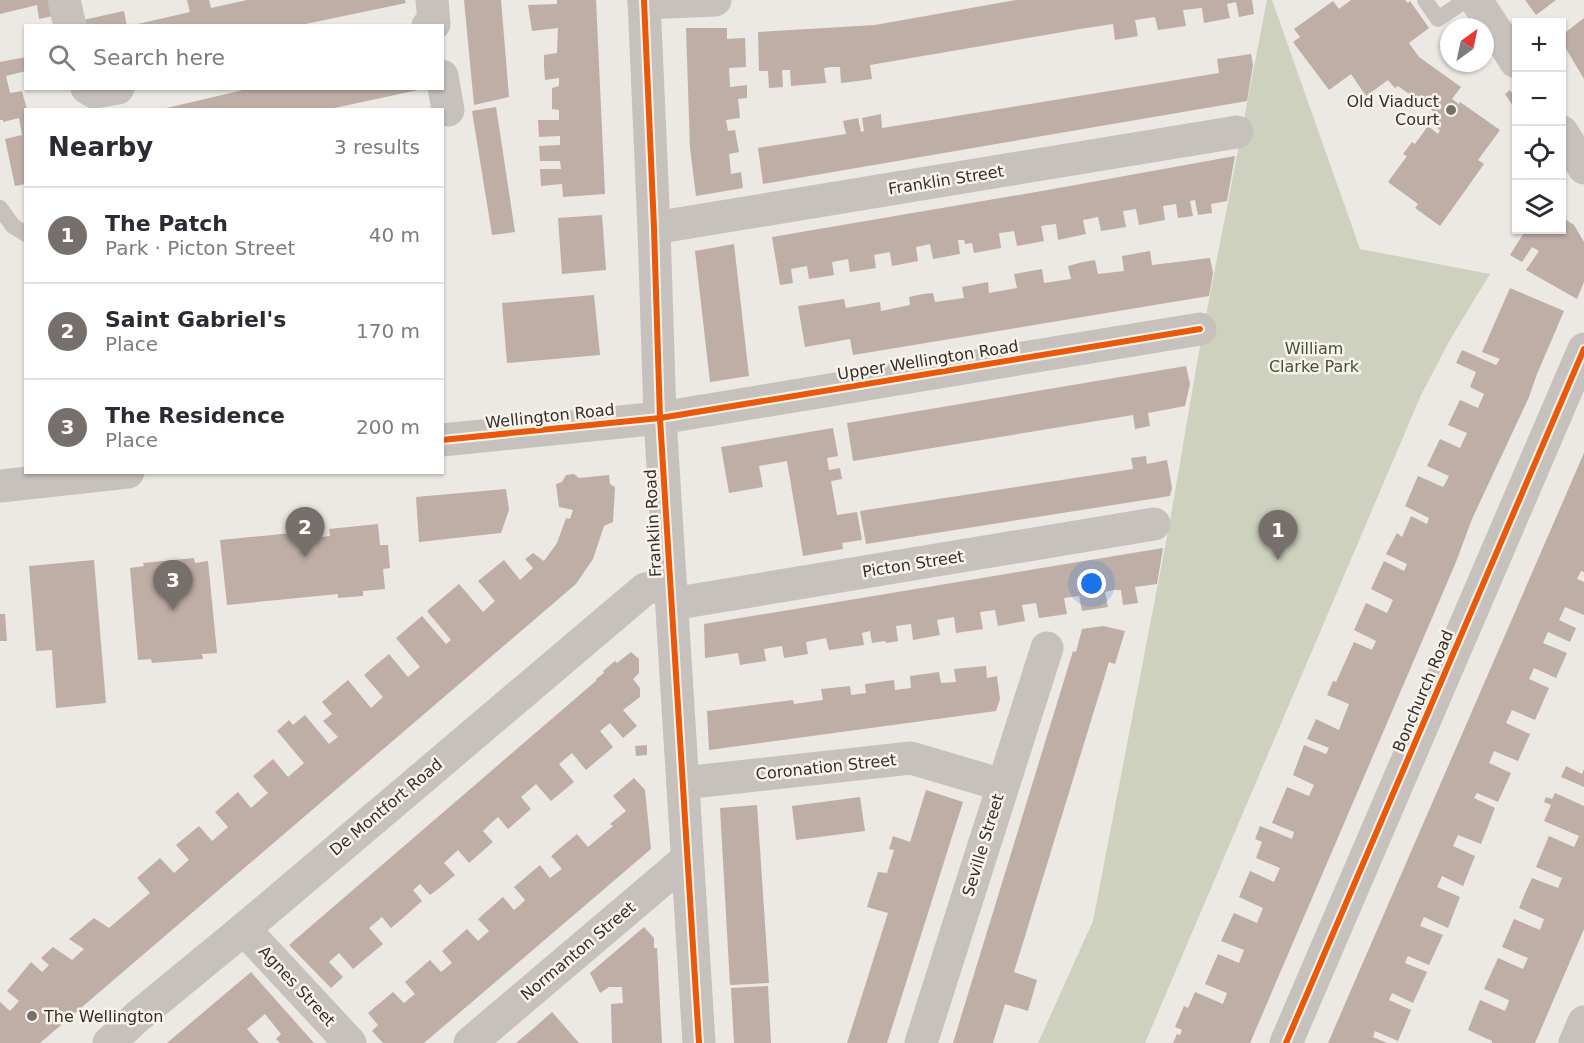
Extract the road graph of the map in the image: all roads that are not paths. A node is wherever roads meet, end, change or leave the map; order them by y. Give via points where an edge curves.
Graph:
1 (64, 0) edge
2 (715, 0) edge
3 (1425, 0) edge
4 (1466, 0) edge
5 (1476, 0) edge
6 (644, 1) edge
7 (70, 24) edge
8 (1512, 56) edge
9 (90, 90) edge
10 (106, 90) edge
11 (444, 90) edge
12 (447, 117) dead end
13 (1237, 132) dead end
14 (1566, 138) edge
15 (1583, 165) edge
16 (0, 208) edge
17 (654, 228) junction
18 (24, 233) edge
19 (1200, 329) dead end
20 (1584, 349) edge
21 (660, 418) junction
22 (444, 440) edge
23 (110, 474) edge
24 (0, 486) edge
25 (1154, 524) dead end
26 (671, 594) junction
27 (1047, 648) dead end
28 (683, 783) junction
29 (1002, 785) junction
30 (687, 860) junction
31 (244, 929) junction
32 (1584, 1022) edge
33 (109, 1043) edge
34 (350, 1043) edge
35 (470, 1043) edge
36 (699, 1043) edge
37 (921, 1043) edge
38 (1286, 1043) edge
39 (1575, 1043) edge

1 - 7 street
2 - 6 street
3 - 4 lane via 1438,19
5 - 8 street
6 - 17 street, Franklin Road
9 - 10 street
11 - 12 street
13 - 17 street, Franklin Street
14 - 15 street
16 - 18 lane via 13,226
17 - 21 street, Franklin Road
19 - 21 street, Upper Wellington Road
20 - 38 street, Bonchurch Road
21 - 22 street, Wellington Road
21 - 26 street, Franklin Road
23 - 24 street
25 - 26 street, Picton Street
26 - 28 street, Franklin Road
26 - 31 street, De Montfort Road via 645,589
27 - 29 street, Seville Street
28 - 29 street, Coronation Street via 910,758
28 - 30 street, Franklin Road
29 - 37 street, Seville Street
30 - 35 street, Normanton Street
30 - 36 street, Franklin Road
31 - 33 street, De Montfort Road
31 - 34 street, Agnes Street
32 - 39 street

